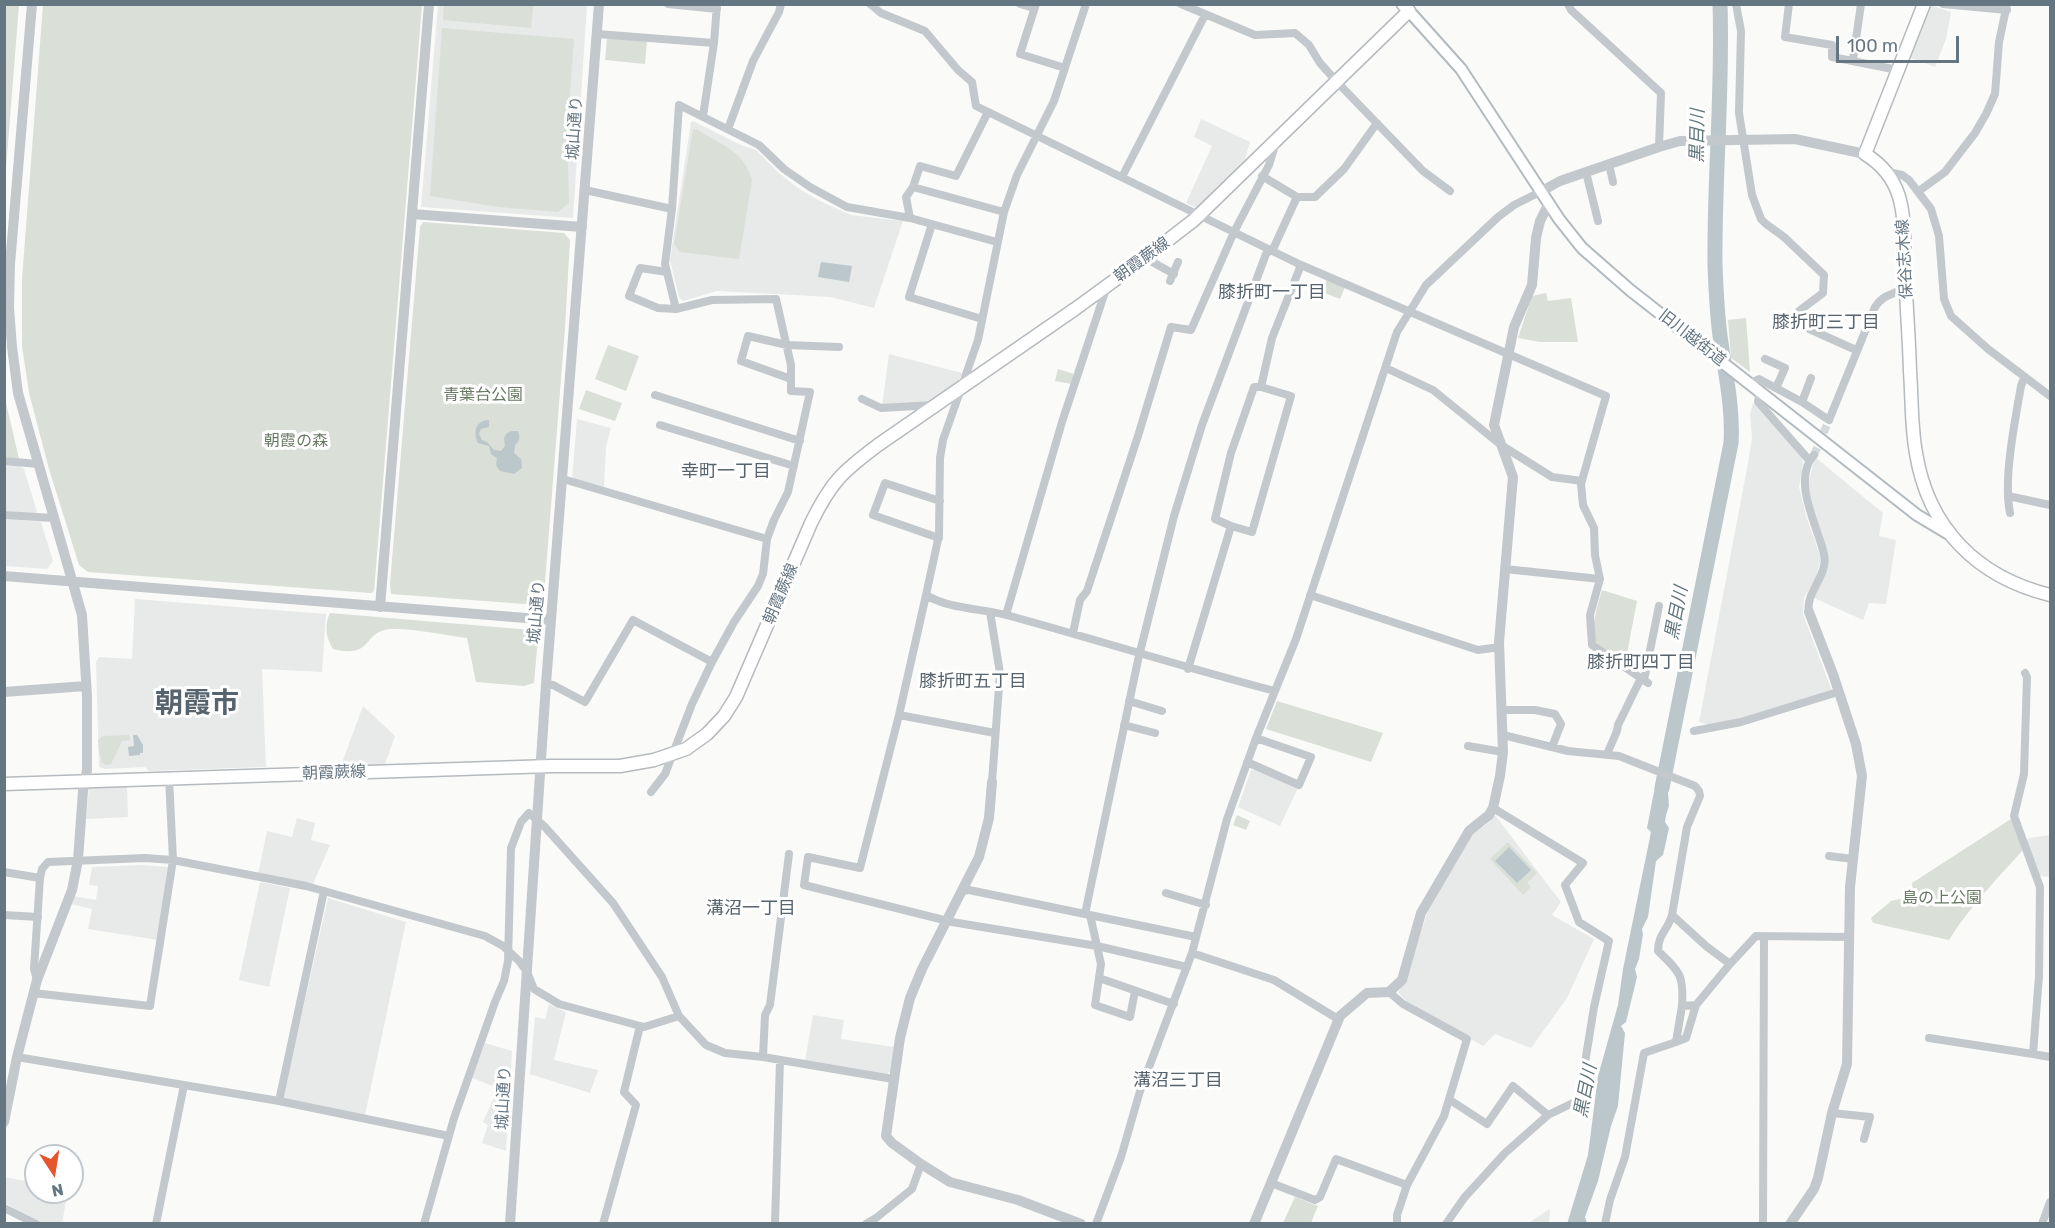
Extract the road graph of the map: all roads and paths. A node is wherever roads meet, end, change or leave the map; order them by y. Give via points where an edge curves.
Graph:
1 (32, 4) edge
2 (429, 4) edge
3 (600, 4) edge
4 (668, 4) edge
5 (781, 4) edge
6 (1020, 4) edge
7 (1086, 4) edge
8 (1181, 4) edge
9 (1736, 4) edge
10 (1790, 4) edge
11 (1860, 4) edge
12 (1924, 4) edge
13 (1943, 4) edge
14 (870, 5) edge
15 (1572, 6) edge
16 (717, 7) edge
17 (1035, 7) edge
18 (2007, 7) edge
19 (1406, 8) edge
20 (1205, 15) junction
21 (597, 34) junction
22 (714, 44) junction
23 (1852, 60) junction
24 (1065, 68) junction
25 (1898, 70) junction
26 (1337, 82) junction
27 (988, 112) junction
28 (703, 116) junction
29 (1377, 123) junction
30 (728, 129) junction
31 (1038, 136) junction
32 (1277, 141) junction
33 (1741, 141) junction
34 (1659, 147) junction
35 (1865, 154) junction
36 (1609, 164) junction
37 (1586, 172) junction
38 (1888, 172) junction
39 (1262, 176) junction
40 (1122, 177) junction
41 (1613, 182) dead end
42 (913, 187) junction
43 (585, 190) junction
44 (1450, 191) dead end
45 (1542, 191) junction
46 (1919, 191) junction
47 (1297, 197) junction
48 (1549, 203) junction
49 (672, 209) junction
50 (1004, 212) junction
51 (412, 214) junction
52 (1199, 215) junction
53 (910, 218) junction
54 (1598, 221) dead end
55 (932, 224) junction
56 (582, 226) junction
57 (1234, 232) junction
58 (997, 242) junction
59 (1270, 249) junction
60 (1145, 258) junction
61 (1178, 262) dead end
62 (7, 264) edge
63 (1301, 265) junction
64 (667, 272) junction
65 (1108, 285) junction
66 (1906, 286) junction
67 (676, 309) junction
68 (1409, 311) junction
69 (982, 319) junction
70 (787, 345) junction
71 (839, 347) dead end
72 (1856, 350) junction
73 (1510, 355) junction
74 (1765, 359) dead end
75 (1386, 368) junction
76 (1811, 378) dead end
77 (2024, 378) junction
78 (791, 379) junction
79 (1261, 387) junction
80 (1756, 387) junction
81 (1776, 388) junction
82 (960, 389) junction
83 (655, 395) dead end
84 (2050, 396) edge
85 (862, 399) dead end
86 (1802, 402) junction
87 (937, 405) junction
88 (660, 425) dead end
89 (800, 441) junction
90 (1501, 445) junction
91 (4, 461) edge
92 (38, 464) junction
93 (794, 466) junction
94 (563, 479) junction
95 (1582, 481) junction
96 (2008, 496) junction
97 (940, 501) junction
98 (1931, 501) junction
99 (2050, 505) edge
100 (2010, 513) dead end
101 (4, 515) edge
102 (1917, 515) junction
103 (52, 518) junction
104 (1230, 526) junction
105 (1947, 533) junction
106 (939, 538) junction
107 (767, 539) junction
108 (1505, 569) junction
109 (4, 576) edge
110 (1600, 579) junction
111 (73, 582) junction
112 (926, 595) junction
113 (1310, 595) junction
114 (2050, 595) edge
115 (380, 606) junction
116 (1659, 606) dead end
117 (990, 612) junction
118 (1809, 612) joint
119 (1006, 615) junction
120 (552, 620) junction
121 (1072, 633) junction
122 (1500, 647) junction
123 (1140, 652) junction
124 (712, 662) junction
125 (1188, 669) junction
126 (2025, 673) dead end
127 (1645, 681) junction
128 (546, 684) junction
129 (86, 686) junction
130 (1275, 691) junction
131 (4, 692) edge
132 (1838, 692) junction
133 (1129, 701) junction
134 (1502, 710) junction
135 (1162, 711) dead end
136 (899, 715) junction
137 (1124, 725) junction
138 (1694, 731) dead end
139 (1155, 732) dead end
140 (995, 733) junction
141 (1503, 735) junction
142 (1256, 738) junction
143 (1468, 746) dead end
144 (1552, 747) junction
145 (1503, 752) junction
146 (672, 754) junction
147 (1607, 754) junction
148 (1247, 762) junction
149 (541, 766) junction
150 (170, 777) junction
151 (86, 780) junction
152 (992, 782) joint
153 (4, 784) edge
154 (651, 792) dead end
155 (1493, 808) junction
156 (536, 818) junction
157 (789, 854) dead end
158 (1829, 856) dead end
159 (1853, 859) junction
160 (78, 860) junction
161 (172, 860) junction
162 (4, 872) edge
163 (40, 878) junction
164 (324, 891) junction
165 (963, 891) junction
166 (1166, 893) dead end
167 (1206, 905) junction
168 (4, 915) edge
169 (1087, 915) junction
170 (1672, 915) junction
171 (38, 917) junction
172 (948, 920) junction
173 (1196, 937) junction
174 (1764, 937) junction
175 (1850, 938) junction
176 (1097, 946) junction
177 (508, 951) junction
178 (1192, 953) junction
179 (1730, 964) junction
180 (1187, 967) junction
181 (527, 972) junction
182 (1099, 978) junction
183 (37, 980) junction
184 (1135, 991) junction
185 (1389, 992) junction
186 (33, 993) junction
187 (1174, 1004) junction
188 (1696, 1005) junction
189 (1683, 1006) junction
190 (679, 1016) junction
191 (1338, 1019) junction
192 (640, 1026) junction
193 (1929, 1038) dead end
194 (1676, 1042) junction
195 (2032, 1054) junction
196 (17, 1057) junction
197 (764, 1057) junction
198 (2050, 1057) edge
199 (780, 1060) junction
200 (893, 1079) junction
201 (184, 1085) junction
202 (1450, 1100) junction
203 (279, 1101) junction
204 (1832, 1113) junction
205 (1548, 1116) junction
206 (4, 1122) edge
207 (449, 1136) junction
208 (1864, 1139) dead end
209 (921, 1164) junction
210 (1271, 1183) junction
211 (1407, 1185) junction
212 (2050, 1202) edge
213 (4, 1208) edge
214 (36, 1224) edge
215 (156, 1224) edge
216 (424, 1224) edge
217 (510, 1224) edge
218 (603, 1224) edge
219 (775, 1224) edge
220 (866, 1224) edge
221 (1081, 1224) edge
222 (1096, 1224) edge
223 (1254, 1224) edge
224 (1397, 1224) edge
225 (1446, 1224) edge
226 (1605, 1224) edge
227 (1763, 1224) edge
228 (1790, 1224) edge
229 (2042, 1224) edge

1 - 62 street
2 - 51 street
3 - 21 street, 城山通り
4 - 16 street
5 - 30 street via 753,61
6 - 17 street
7 - 24 street
8 - 20 street
9 - 33 street via 1741,31
10 - 23 street via 1785,37 1832,45 1832,57
11 - 23 street
12 - 25 main road
13 - 18 street
14 - 27 street via 925,31 972,82 976,106
15 - 34 street via 1661,93
16 - 22 street
17 - 24 street via 1020,54
18 - 46 street via 1999,42 1995,94 1986,114 1945,172
19 - 26 main road, 朝霞蕨線
19 - 45 main road, 旧川越街道 via 1459,66
20 - 26 street via 1255,35 1295,33
20 - 40 street
21 - 22 street
21 - 43 street, 城山通り
22 - 28 street
23 - 25 street
24 - 31 street
25 - 35 main road
26 - 29 street
26 - 32 main road, 朝霞蕨線
27 - 31 street
27 - 42 street via 956,176 920,166
28 - 30 street
28 - 49 street via 679,105
29 - 44 street via 1423,171
29 - 47 street via 1344,169 1315,197
30 - 53 street via 759,145 810,188 847,207
31 - 40 street
31 - 50 street via 1017,175
32 - 39 street
32 - 52 main road, 朝霞蕨線
33 - 34 street via 1680,141
33 - 35 street via 1795,140
33 - 72 street via 1761,219 1824,275 1822,293 1799,311 1807,328
34 - 36 street
35 - 38 main road, 保谷志木線
36 - 37 street
36 - 41 street
37 - 45 street
37 - 54 street
38 - 46 street via 1902,175
38 - 66 main road, 保谷志木線 via 1902,208
39 - 47 street
39 - 57 street
40 - 52 street
42 - 50 street
42 - 53 street via 906,197
43 - 49 street
43 - 56 street, 城山通り
45 - 48 main road, 旧川越街道
45 - 68 street via 1498,218 1426,285
46 - 77 street via 1937,225 1942,290 1951,316
47 - 59 street
48 - 73 street via 1540,220 1532,285 1514,327
48 - 80 main road, 旧川越街道 via 1570,234 1596,261
49 - 64 street
50 - 58 street
51 - 56 street
51 - 115 street
52 - 57 street
52 - 60 main road, 朝霞蕨線
53 - 55 street
55 - 58 street
55 - 69 street via 909,297
56 - 94 street, 城山通り
57 - 59 street
57 - 121 street via 1191,330 1171,327
58 - 69 street
59 - 63 street
59 - 123 street via 1194,448
60 - 61 street via 1172,277
60 - 65 main road, 朝霞蕨線
62 - 92 street via 18,393
63 - 68 street
63 - 79 street via 1272,338
64 - 67 street
64 - 67 street via 639,268 629,296 658,308
65 - 82 main road, 朝霞蕨線
65 - 119 street via 1062,422
66 - 72 street via 1879,301
66 - 98 main road, 保谷志木線 via 1916,454
67 - 70 street via 712,300 776,299
68 - 73 street
68 - 75 street via 1396,332
69 - 82 street
70 - 71 street
70 - 78 street
70 - 78 street via 748,336 741,361
72 - 86 street via 1829,420
73 - 90 street via 1494,426
73 - 95 street via 1606,396
74 - 81 street via 1785,368
75 - 90 street via 1433,390
75 - 113 street
76 - 86 street
77 - 84 street
77 - 96 street
78 - 89 street via 791,391 810,392
79 - 104 street via 1254,387 1215,519
79 - 104 street via 1291,396 1252,532
80 - 81 street via 1759,379
80 - 102 main road, 旧川越街道
80 - 118 street via 1758,402 1812,457 1804,486 1825,565
81 - 86 street
82 - 87 main road, 朝霞蕨線
82 - 97 street via 943,440
83 - 89 street
85 - 87 street via 881,408
87 - 146 main road, 朝霞蕨線 via 851,465 832,485 811,523 736,697 707,734
88 - 93 street
89 - 93 street
90 - 95 street via 1552,477
90 - 108 street via 1513,477
91 - 92 street
92 - 103 street
93 - 107 street via 788,492
94 - 107 street
94 - 120 street, 城山通り
95 - 110 street via 1583,506 1594,528
96 - 99 street
96 - 100 street
97 - 106 street
97 - 106 street via 885,483 873,515
98 - 102 main road
98 - 105 main road, 保谷志木線
101 - 103 street
102 - 105 main road, 旧川越街道
103 - 111 street
104 - 125 street
105 - 114 main road, 旧川越街道 via 1996,574
106 - 112 street
107 - 124 street via 758,586
108 - 110 street
108 - 122 street
109 - 111 street
110 - 127 street via 1590,615 1592,645
111 - 115 street
111 - 129 street via 84,629
112 - 117 street via 939,603
112 - 136 street
113 - 122 street via 1478,650
113 - 130 street
115 - 120 street
116 - 127 street
117 - 119 street
117 - 140 street via 1000,673
118 - 132 street
119 - 121 street
120 - 128 street, 城山通り
121 - 123 street
122 - 134 street
123 - 125 street
123 - 133 street
124 - 128 street via 633,620 585,702
124 - 146 street
125 - 130 street
126 - 195 street via 2024,774 2014,816 2040,887 2039,976
127 - 147 street via 1618,725
128 - 149 street, 城山通り
129 - 131 street
129 - 151 street
130 - 142 street
132 - 138 street via 1741,722
132 - 159 street via 1856,744 1862,776
133 - 135 street
133 - 137 street
134 - 141 street
134 - 144 street via 1555,714 1561,724
136 - 140 street
136 - 172 street via 860,868 808,857 804,885
137 - 139 street
137 - 169 street
140 - 152 street
141 - 144 street
141 - 145 street
142 - 148 street
142 - 148 street via 1311,757 1299,785
143 - 145 street
144 - 147 street via 1583,754
145 - 155 street
146 - 149 main road, 朝霞蕨線 via 620,766
146 - 154 street via 665,774
147 - 170 street via 1647,766 1699,791 1687,826
148 - 167 street via 1227,819
149 - 150 main road, 朝霞蕨線
149 - 156 street, 城山通り
150 - 151 main road, 朝霞蕨線
150 - 161 street
151 - 153 main road, 朝霞蕨線
151 - 160 street
152 - 165 street via 986,835
155 - 185 street via 1470,831 1421,913 1402,980
155 - 205 street via 1583,863 1565,885 1579,922 1609,941 1579,1100
156 - 177 street via 529,813 521,822 511,848
156 - 181 street, 城山通り
156 - 190 street via 613,903 662,977
157 - 197 street via 770,1005 765,1015
158 - 159 street
159 - 175 street
160 - 161 street
160 - 163 street via 48,862
160 - 183 street via 72,890
161 - 164 street
161 - 186 street via 150,1006
162 - 163 street
163 - 171 street
164 - 177 street via 485,936
164 - 203 street
165 - 169 street
165 - 172 street
166 - 167 street
167 - 173 street
168 - 171 street
169 - 173 street
169 - 176 street
170 - 179 street
170 - 189 street via 1658,941 1658,951 1677,969
171 - 183 street via 34,969
172 - 176 street
172 - 200 street via 910,998
173 - 178 street
174 - 175 street
174 - 179 street via 1756,936
174 - 227 street
175 - 204 street via 1847,1064
176 - 180 street
176 - 182 street
177 - 181 street
177 - 207 street via 504,981
178 - 180 street
178 - 191 street via 1274,980
179 - 188 street
180 - 187 street
181 - 192 street via 534,989 552,1001
181 - 217 street, 城山通り
182 - 184 street
182 - 184 street via 1095,1005 1130,1017
183 - 186 street
184 - 187 street
185 - 191 street via 1367,993
185 - 202 street via 1403,1004 1467,1039
186 - 196 street
187 - 222 street
188 - 189 street
188 - 194 street via 1686,1038
189 - 194 street
190 - 192 street
190 - 197 street via 706,1046 725,1053
191 - 210 street
192 - 218 street via 624,1092 636,1105
193 - 195 street
194 - 226 street via 1644,1053 1625,1157
195 - 198 street
196 - 201 street
196 - 206 street
197 - 199 street
199 - 200 street
199 - 219 street
200 - 209 street via 886,1136
201 - 203 street
201 - 215 street
202 - 205 street via 1487,1124 1514,1086
202 - 211 street
203 - 207 street
204 - 208 street via 1870,1117
204 - 228 street via 1814,1189
205 - 225 street via 1505,1153
207 - 216 street
209 - 220 street via 912,1189
209 - 221 street via 950,1182 1018,1200
210 - 211 street via 1315,1200 1320,1197 1336,1159
210 - 223 street
211 - 224 street
212 - 229 street
213 - 214 street

